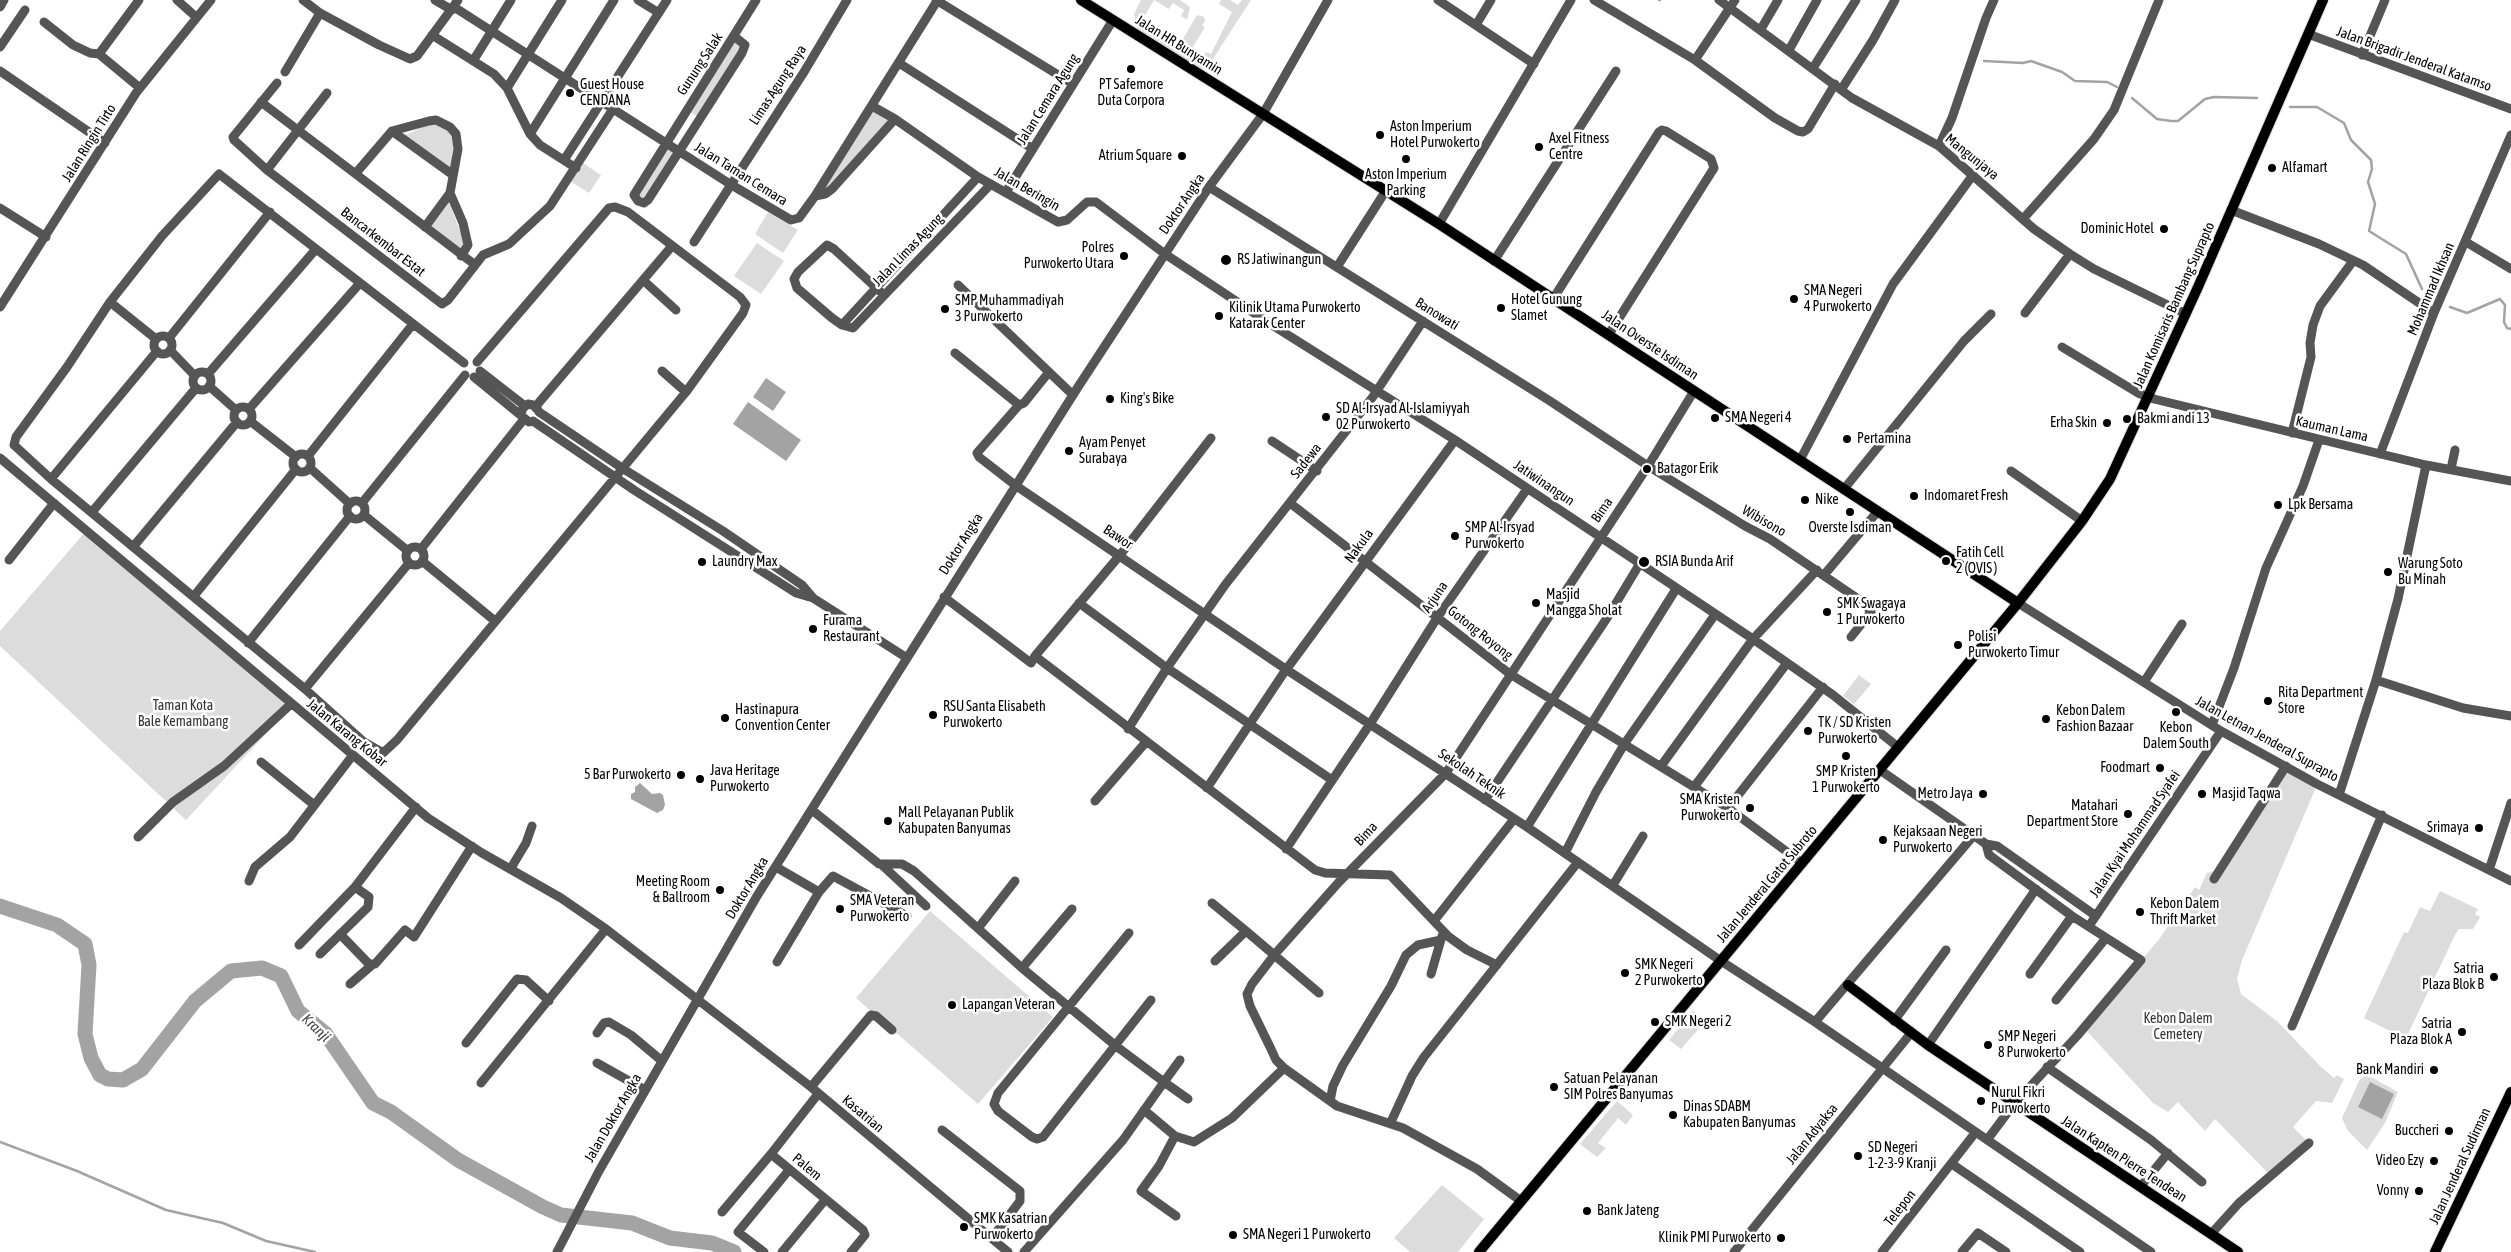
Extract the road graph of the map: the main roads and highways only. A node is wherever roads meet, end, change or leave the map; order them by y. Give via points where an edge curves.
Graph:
1 (1081, 0) edge
2 (2323, 0) edge
3 (1263, 114) joint
4 (2018, 603) junction
5 (1848, 985) road end
6 (2511, 1092) edge
7 (2235, 1251) edge
8 (1478, 1252) edge
9 (2435, 1252) edge

1 - 3 main road, Jalan HR Bunyamin
2 - 4 main road, Jalan Komisaris Bambang Suprapto via 2110,479 2082,521
3 - 4 main road, Jalan Overste Isdiman via 1609,334
4 - 8 main road, Jalan Jenderal Gatot Subroto
5 - 7 main road, Jalan Kapten Pierre Tendean via 1928,1045
6 - 9 main road, Jalan Jenderal Sudirman

